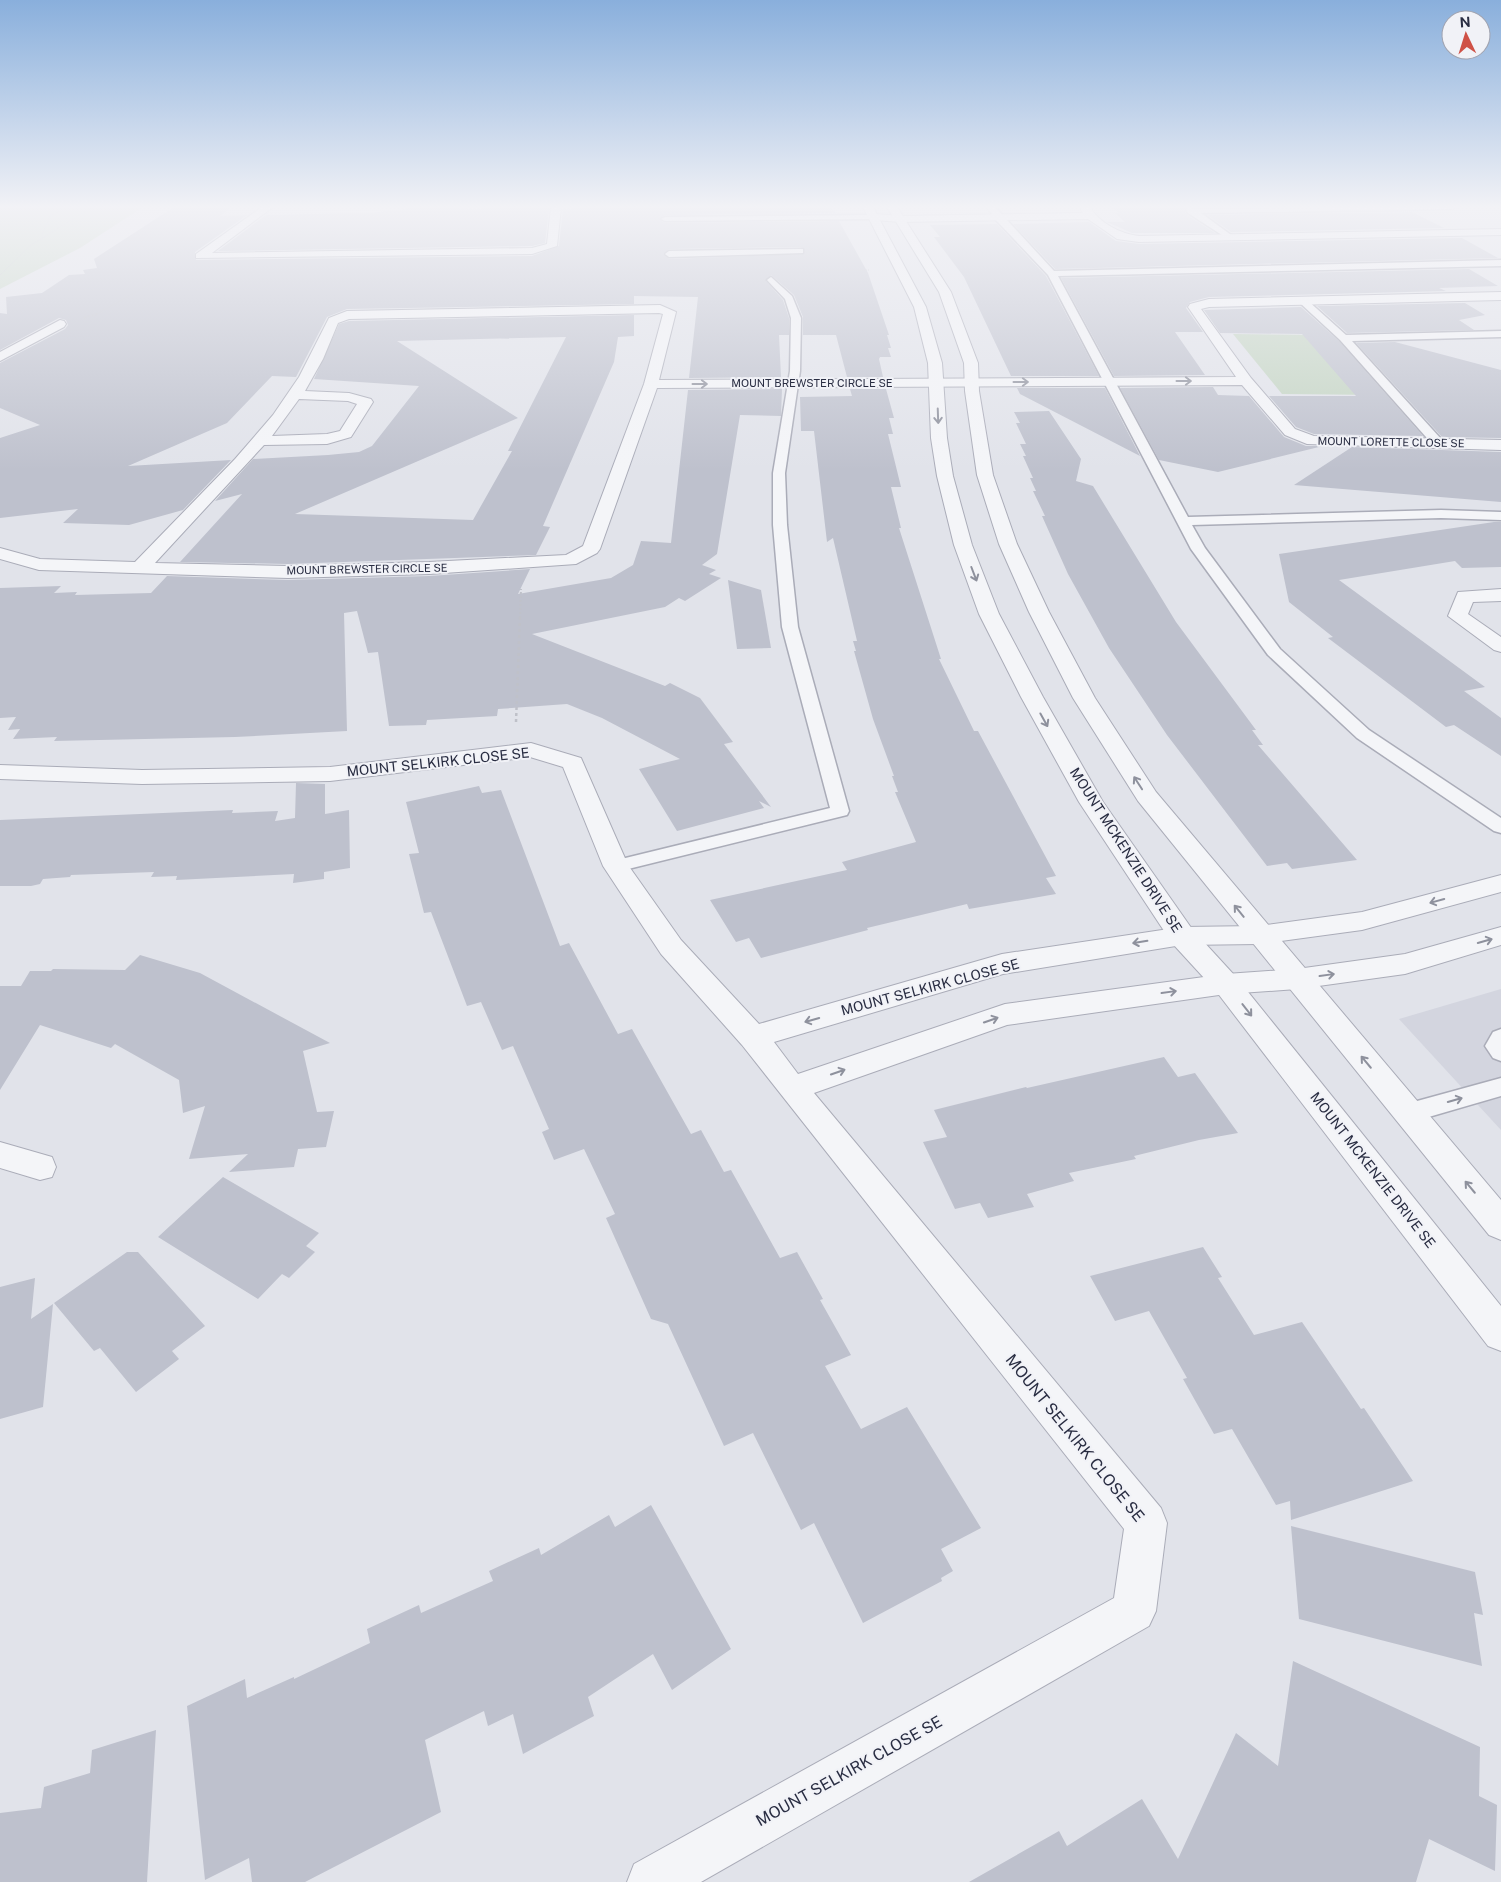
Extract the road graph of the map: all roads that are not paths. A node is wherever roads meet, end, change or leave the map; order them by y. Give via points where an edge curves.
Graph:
1 (786, 295) edge
2 (916, 295) edge
3 (946, 295) edge
4 (1063, 295) edge
5 (1501, 296) edge
6 (1303, 301) junction
7 (60, 324) road end
8 (1501, 334) edge
9 (1344, 338) junction
10 (0, 357) edge
11 (1107, 375) junction
12 (1242, 375) junction
13 (936, 376) junction
14 (972, 376) junction
15 (794, 377) junction
16 (652, 378) junction
17 (295, 396) junction
18 (260, 440) junction
19 (1438, 443) junction
20 (1501, 445) edge
21 (1501, 516) edge
22 (1184, 520) junction
23 (0, 552) edge
24 (140, 568) junction
25 (1501, 595) edge
26 (1501, 646) edge
27 (0, 772) edge
28 (1501, 827) edge
29 (616, 866) junction
30 (1501, 883) edge
31 (1259, 935) junction
32 (1182, 936) junction
33 (1501, 936) edge
34 (1297, 979) junction
35 (1226, 984) junction
36 (753, 1037) junction
37 (1501, 1038) edge
38 (1501, 1052) edge
39 (1501, 1087) edge
40 (792, 1088) junction
41 (1408, 1113) junction
42 (0, 1156) edge
43 (40, 1167) dead end
44 (1501, 1224) edge
45 (1501, 1334) edge
46 (652, 1882) edge

1 - 15 lane via 796,318
2 - 13 street, MOUNT MCKENZIE DRIVE SE via 935,358
3 - 14 street
4 - 11 lane
5 - 6 street, MOUNT LORETTE CLOSE SE
6 - 9 lane
6 - 12 street, MOUNT LORETTE CLOSE SE via 1209,303 1194,307
7 - 10 street
8 - 9 lane
9 - 19 lane
11 - 12 street
11 - 14 street
11 - 22 lane
12 - 19 street, MOUNT LORETTE CLOSE SE via 1290,432 1312,441
13 - 14 street, MOUNT BREWSTER CIRCLE SE
13 - 15 street, MOUNT BREWSTER CIRCLE SE
13 -> 32 street, MOUNT MCKENZIE DRIVE SE via 939,438 945,476 963,545 989,614 1091,802
31 -> 14 street via 1146,796 1084,698 1039,612 1008,544 985,476
15 - 16 street, MOUNT BREWSTER CIRCLE SE
15 - 29 lane via 779,473 780,525 790,627 840,811
16 - 17 street, MOUNT BREWSTER CIRCLE SE via 670,312 660,309 346,316 333,321
16 - 24 street, MOUNT BREWSTER CIRCLE SE via 591,549 570,560 288,572
17 - 18 street, MOUNT BREWSTER CIRCLE SE
17 - 18 street via 349,397 366,402 346,434 327,438
18 - 24 street, MOUNT BREWSTER CIRCLE SE
19 - 20 street, MOUNT LORETTE CLOSE SE
21 - 22 lane via 1441,514
22 - 28 lane via 1198,549 1274,652 1363,734
23 - 24 street via 39,564
25 - 26 street via 1465,596 1458,616
27 - 29 street, MOUNT SELKIRK CLOSE SE via 142,778 330,774 532,750 573,763
29 - 36 street, MOUNT SELKIRK CLOSE SE via 670,947
30 -> 31 street, MOUNT SELKIRK CLOSE SE via 1362,921
31 - 32 street, MOUNT SELKIRK CLOSE SE
31 - 34 street
32 - 35 street, MOUNT MCKENZIE DRIVE SE
32 -> 36 street, MOUNT SELKIRK CLOSE SE via 1002,964
34 -> 33 street via 1404,964
34 - 35 street
41 -> 34 street
40 -> 35 street via 1005,1015
35 -> 45 street, MOUNT MCKENZIE DRIVE SE
36 - 40 street, MOUNT SELKIRK CLOSE SE
37 - 38 lane via 1497,1046
41 -> 39 lane
40 - 46 street, MOUNT SELKIRK CLOSE SE via 1146,1523 1134,1611
44 -> 41 street
42 - 43 street

